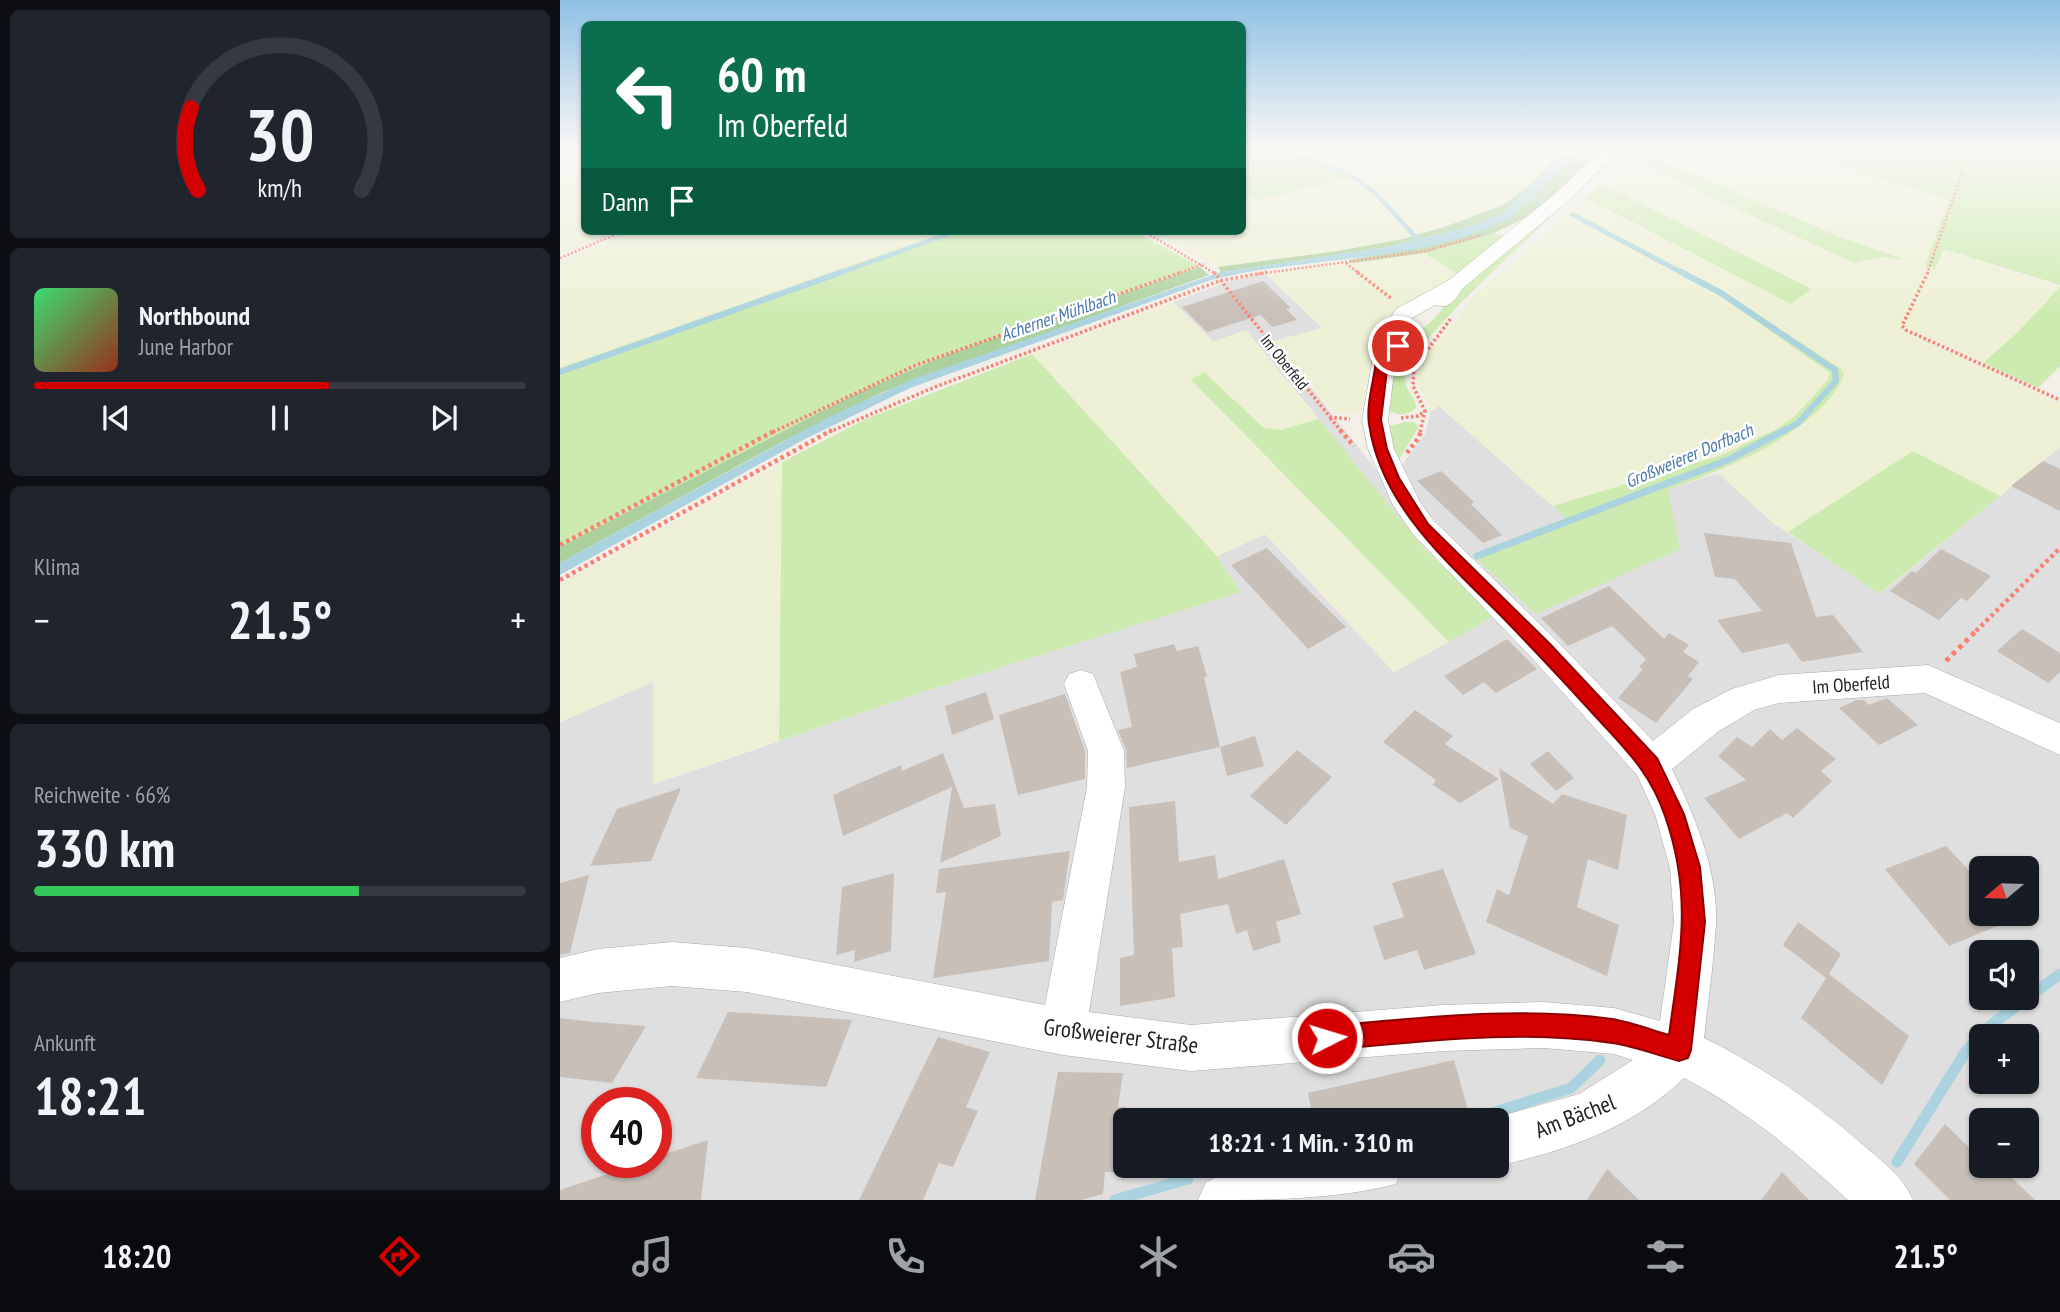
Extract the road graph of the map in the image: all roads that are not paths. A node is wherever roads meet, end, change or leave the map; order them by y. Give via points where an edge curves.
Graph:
1 (1554, 204) edge
2 (1456, 285) junction
3 (1382, 361) junction
4 (1081, 684) dead end
5 (2060, 740) edge
6 (1651, 764) junction
7 (560, 980) edge
8 (1063, 1032) junction
9 (1679, 1050) junction
10 (1509, 1139) edge
11 (1324, 1178) edge
12 (1224, 1200) edge
13 (1887, 1200) edge

1 - 2 street
2 - 3 street via 1430,318
2 - 3 street via 1408,310 1387,340
3 - 6 street via 1375,420 1381,449 1392,478 1423,527
4 - 8 street via 1106,751 1106,788
5 - 6 street, Im Oberfeld via 1928,679 1779,689 1744,699 1706,720
6 - 9 street via 1674,814 1690,867 1695,922
7 - 8 street, Großweierer Straße via 598,971 672,964 747,970
8 - 9 street, Großweierer Straße via 1191,1048 1444,1028 1544,1025 1614,1031
9 - 10 street, Am Bächel via 1656,1074 1615,1104 1550,1130
9 - 13 street, Großweierer Straße via 1734,1078 1801,1124
11 - 12 street

